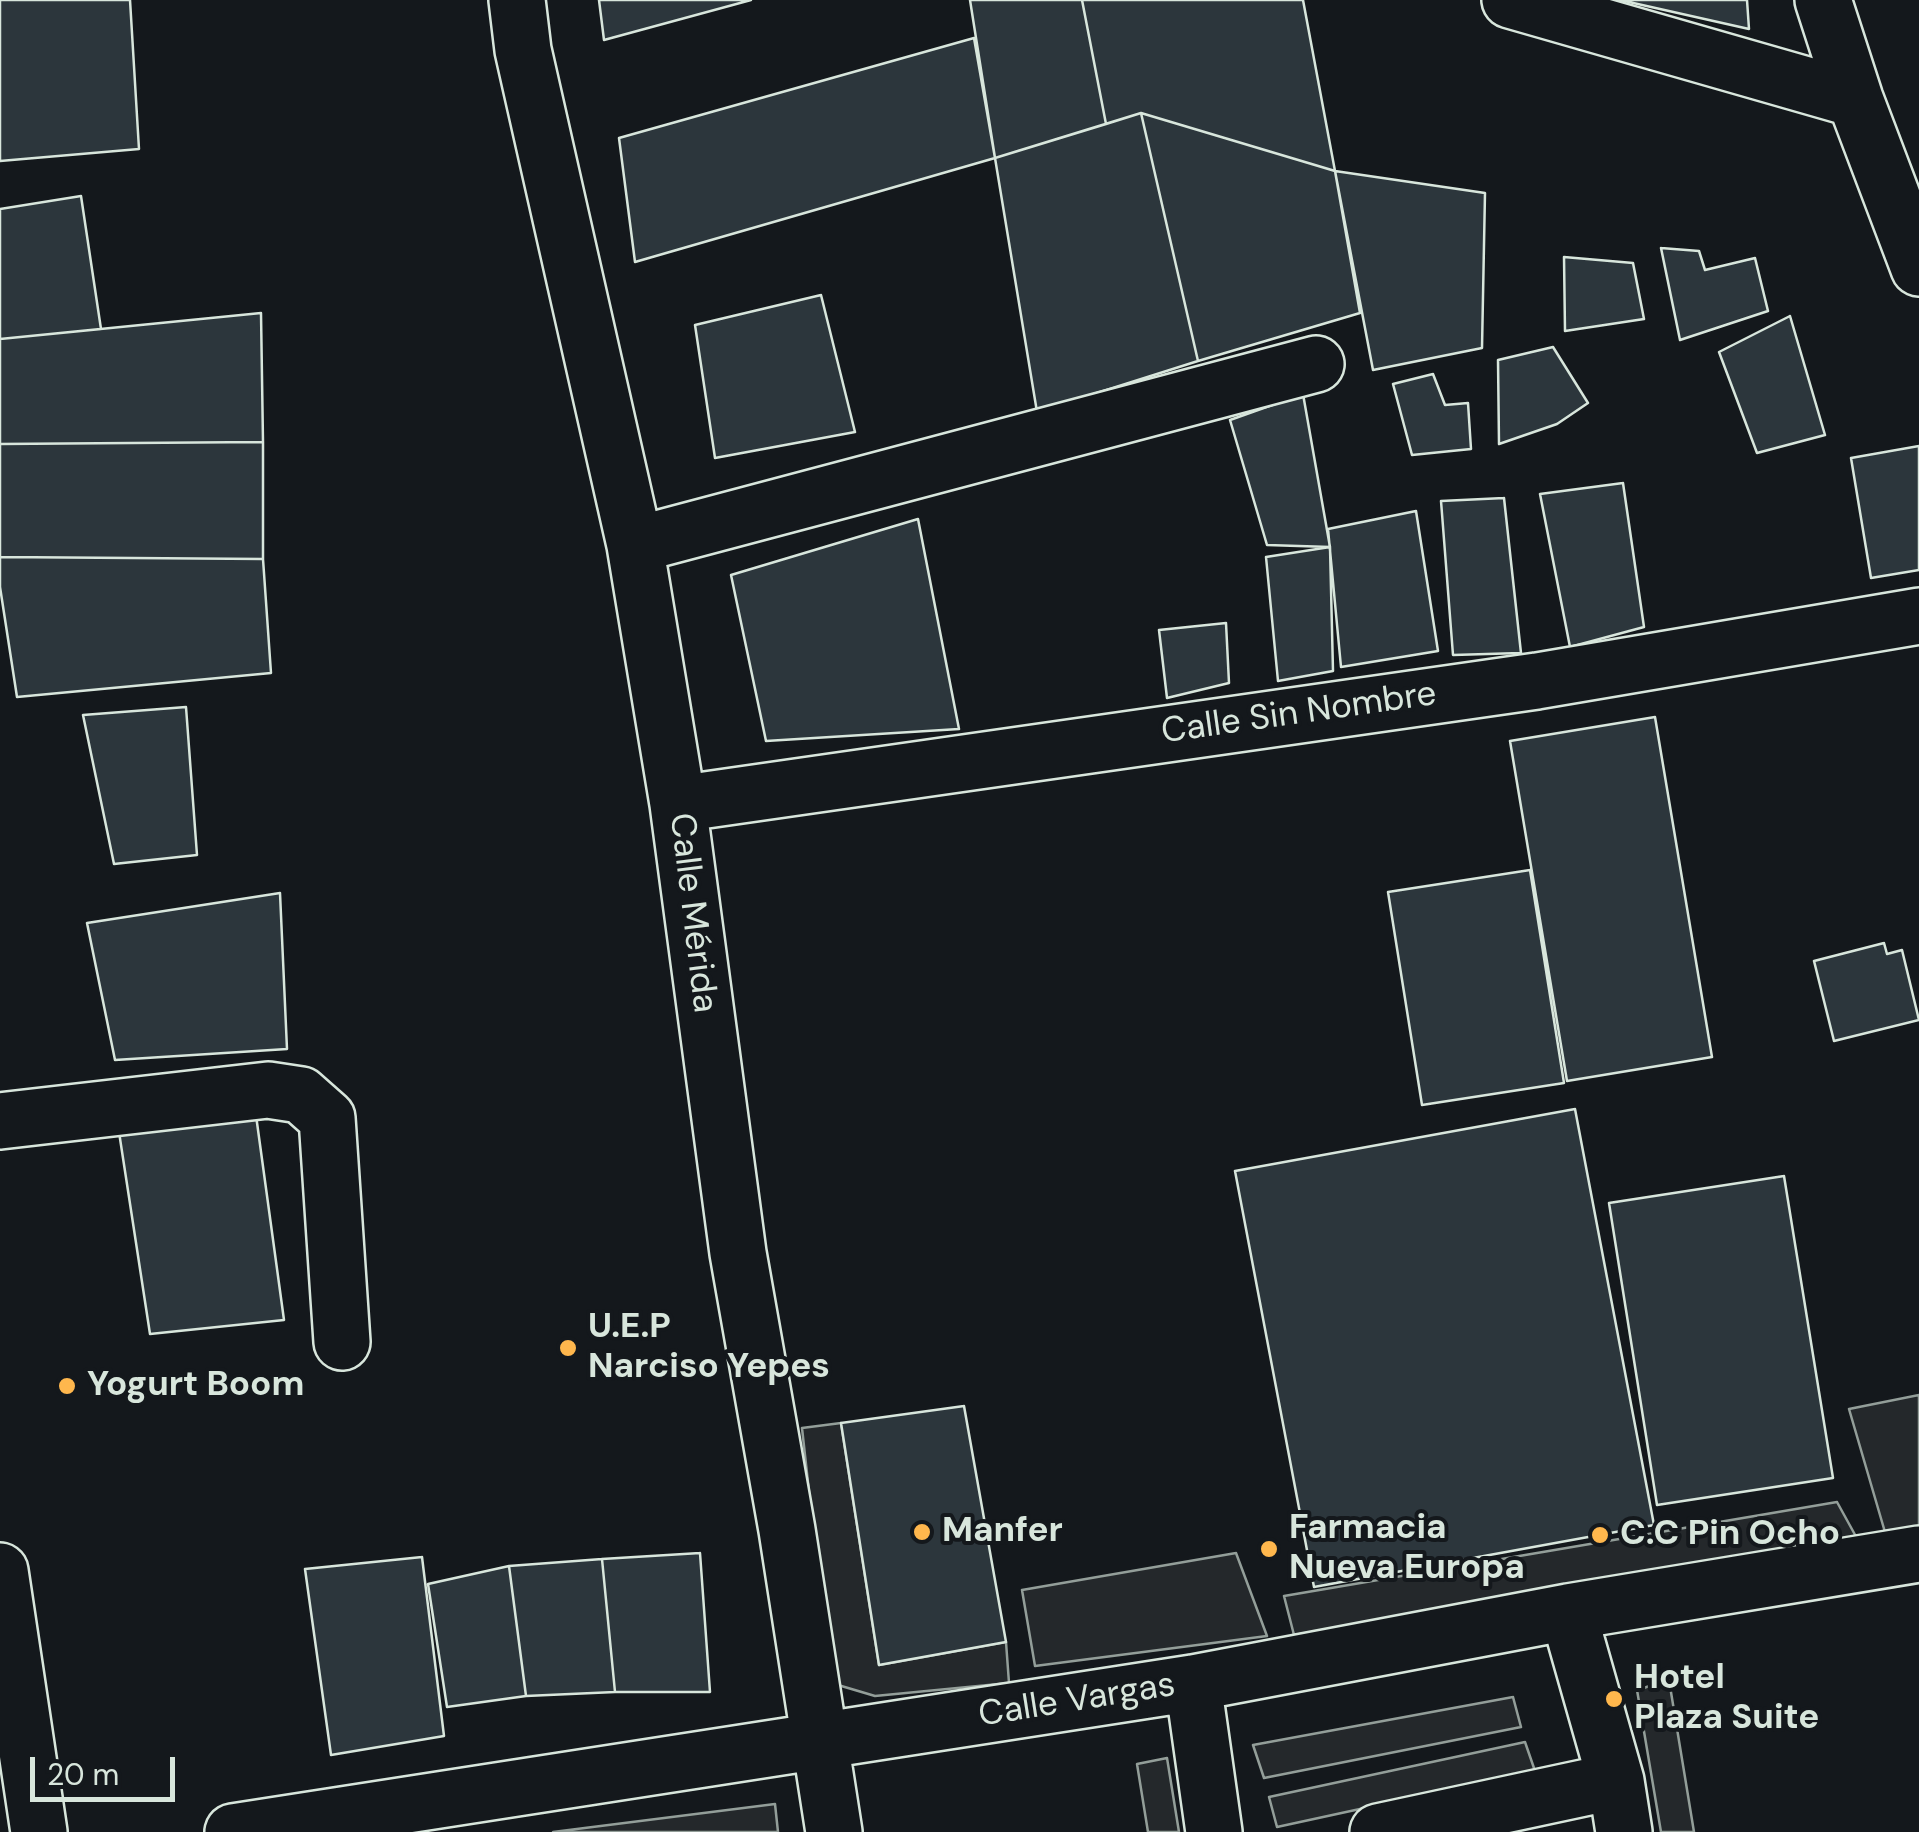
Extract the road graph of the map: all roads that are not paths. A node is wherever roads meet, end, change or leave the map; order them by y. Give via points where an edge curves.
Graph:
1 (517, 0) edge
2 (1510, 0) edge
3 (1822, 0) edge
4 (1855, 100) junction
5 (1919, 268) edge
6 (1316, 364) dead end
7 (635, 545) junction
8 (1919, 616) edge
9 (678, 804) junction
10 (0, 1121) edge
11 (342, 1342) dead end
12 (1919, 1554) edge
13 (0, 1571) edge
14 (1568, 1612) junction
15 (1193, 1683) junction
16 (819, 1741) junction
17 (1620, 1807) edge
18 (39, 1832) edge
19 (233, 1832) edge
20 (834, 1832) edge
21 (1214, 1832) edge
22 (1378, 1832) edge

1 - 7 street, Calle Mérida
2 - 4 street
3 - 4 street
4 - 5 street
6 - 7 street
7 - 9 street, Calle Mérida
8 - 9 street, Calle Sin Nombre via 1538,681
9 - 16 street, Calle Mérida via 738,1253
10 - 11 street via 268,1090 301,1095 327,1118
12 - 14 street, Calle Vargas
13 - 18 street
14 - 15 street, Calle Vargas
14 - 17 street
15 - 16 street, Calle Vargas
15 - 21 street
16 - 19 street, Calle Vargas
16 - 20 street, Calle Mérida
17 - 22 street

